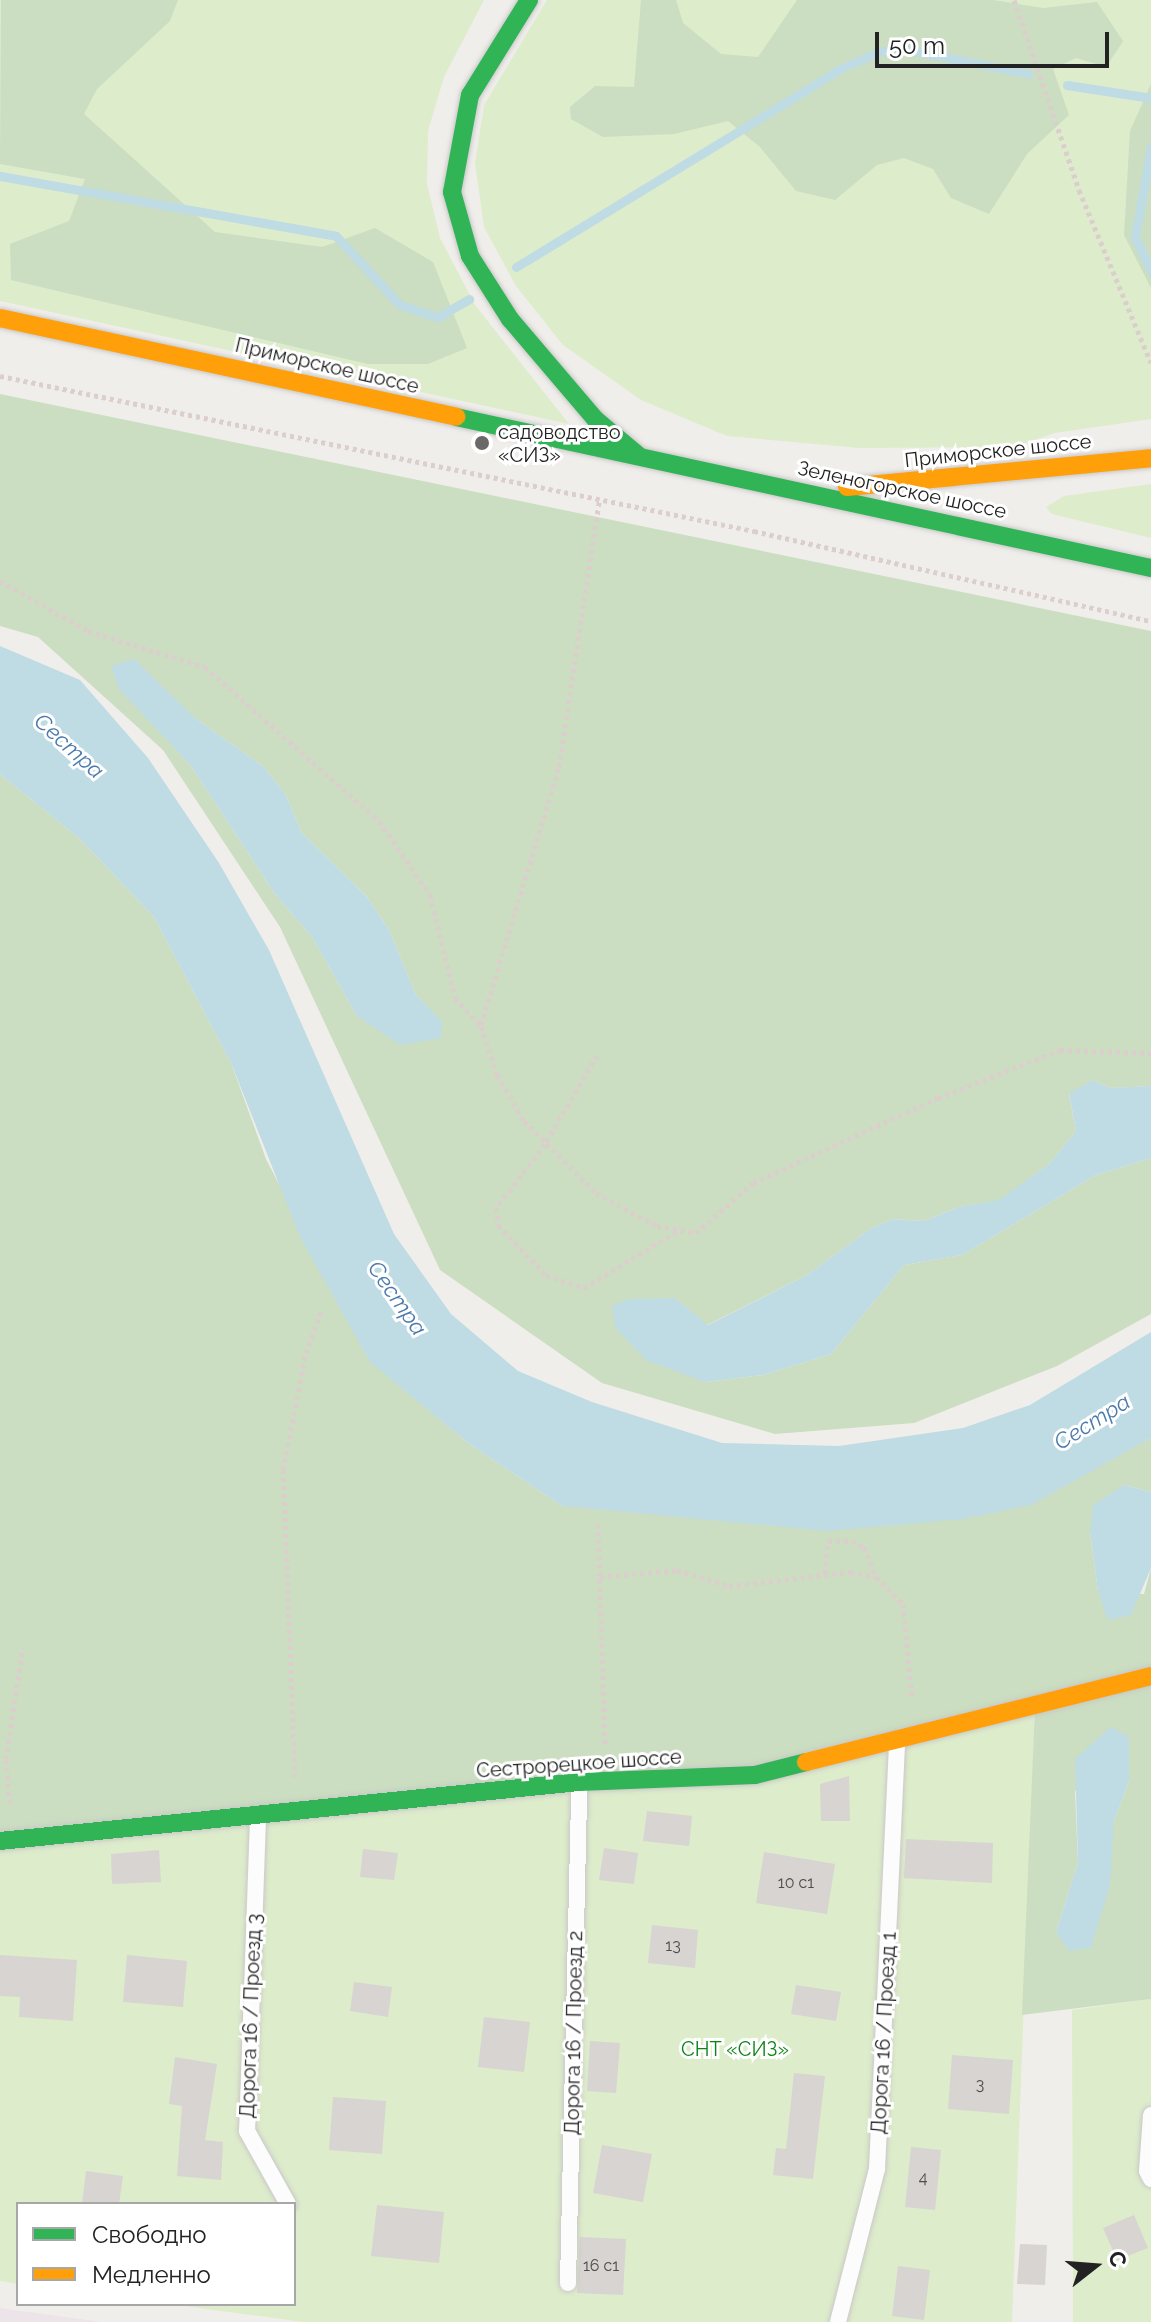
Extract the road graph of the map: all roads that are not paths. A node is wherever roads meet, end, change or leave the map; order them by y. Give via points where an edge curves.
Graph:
1 (529, 0) edge
2 (0, 318) edge
3 (1151, 458) edge
4 (643, 459) junction
5 (800, 490) junction
6 (1151, 568) edge
7 (1151, 1676) edge
8 (907, 1738) junction
9 (579, 1782) junction
10 (258, 1818) junction
11 (7, 1841) edge
12 (1151, 2115) edge
13 (1151, 2179) edge
14 (287, 2202) edge
15 (568, 2283) dead end
16 (838, 2322) edge

1 - 4 main road via 470,95 452,192 470,256 510,319 596,420
2 - 4 main road, Приморское шоссе
3 - 5 main road, Приморское шоссе
4 - 5 main road, Зеленогорское шоссе
5 - 6 main road, Зеленогорское шоссе
7 - 8 main road, Сестрорецкое шоссе
8 - 9 main road, Сестрорецкое шоссе via 755,1775
8 - 16 lane, Дорога 16 / Проезд 1 via 877,2169
9 - 10 main road, Сестрорецкое шоссе
9 - 15 lane, Дорога 16 / Проезд 2
10 - 11 main road, Сестрорецкое шоссе
10 - 14 lane, Дорога 16 / Проезд 3 via 247,2131
12 - 13 lane

